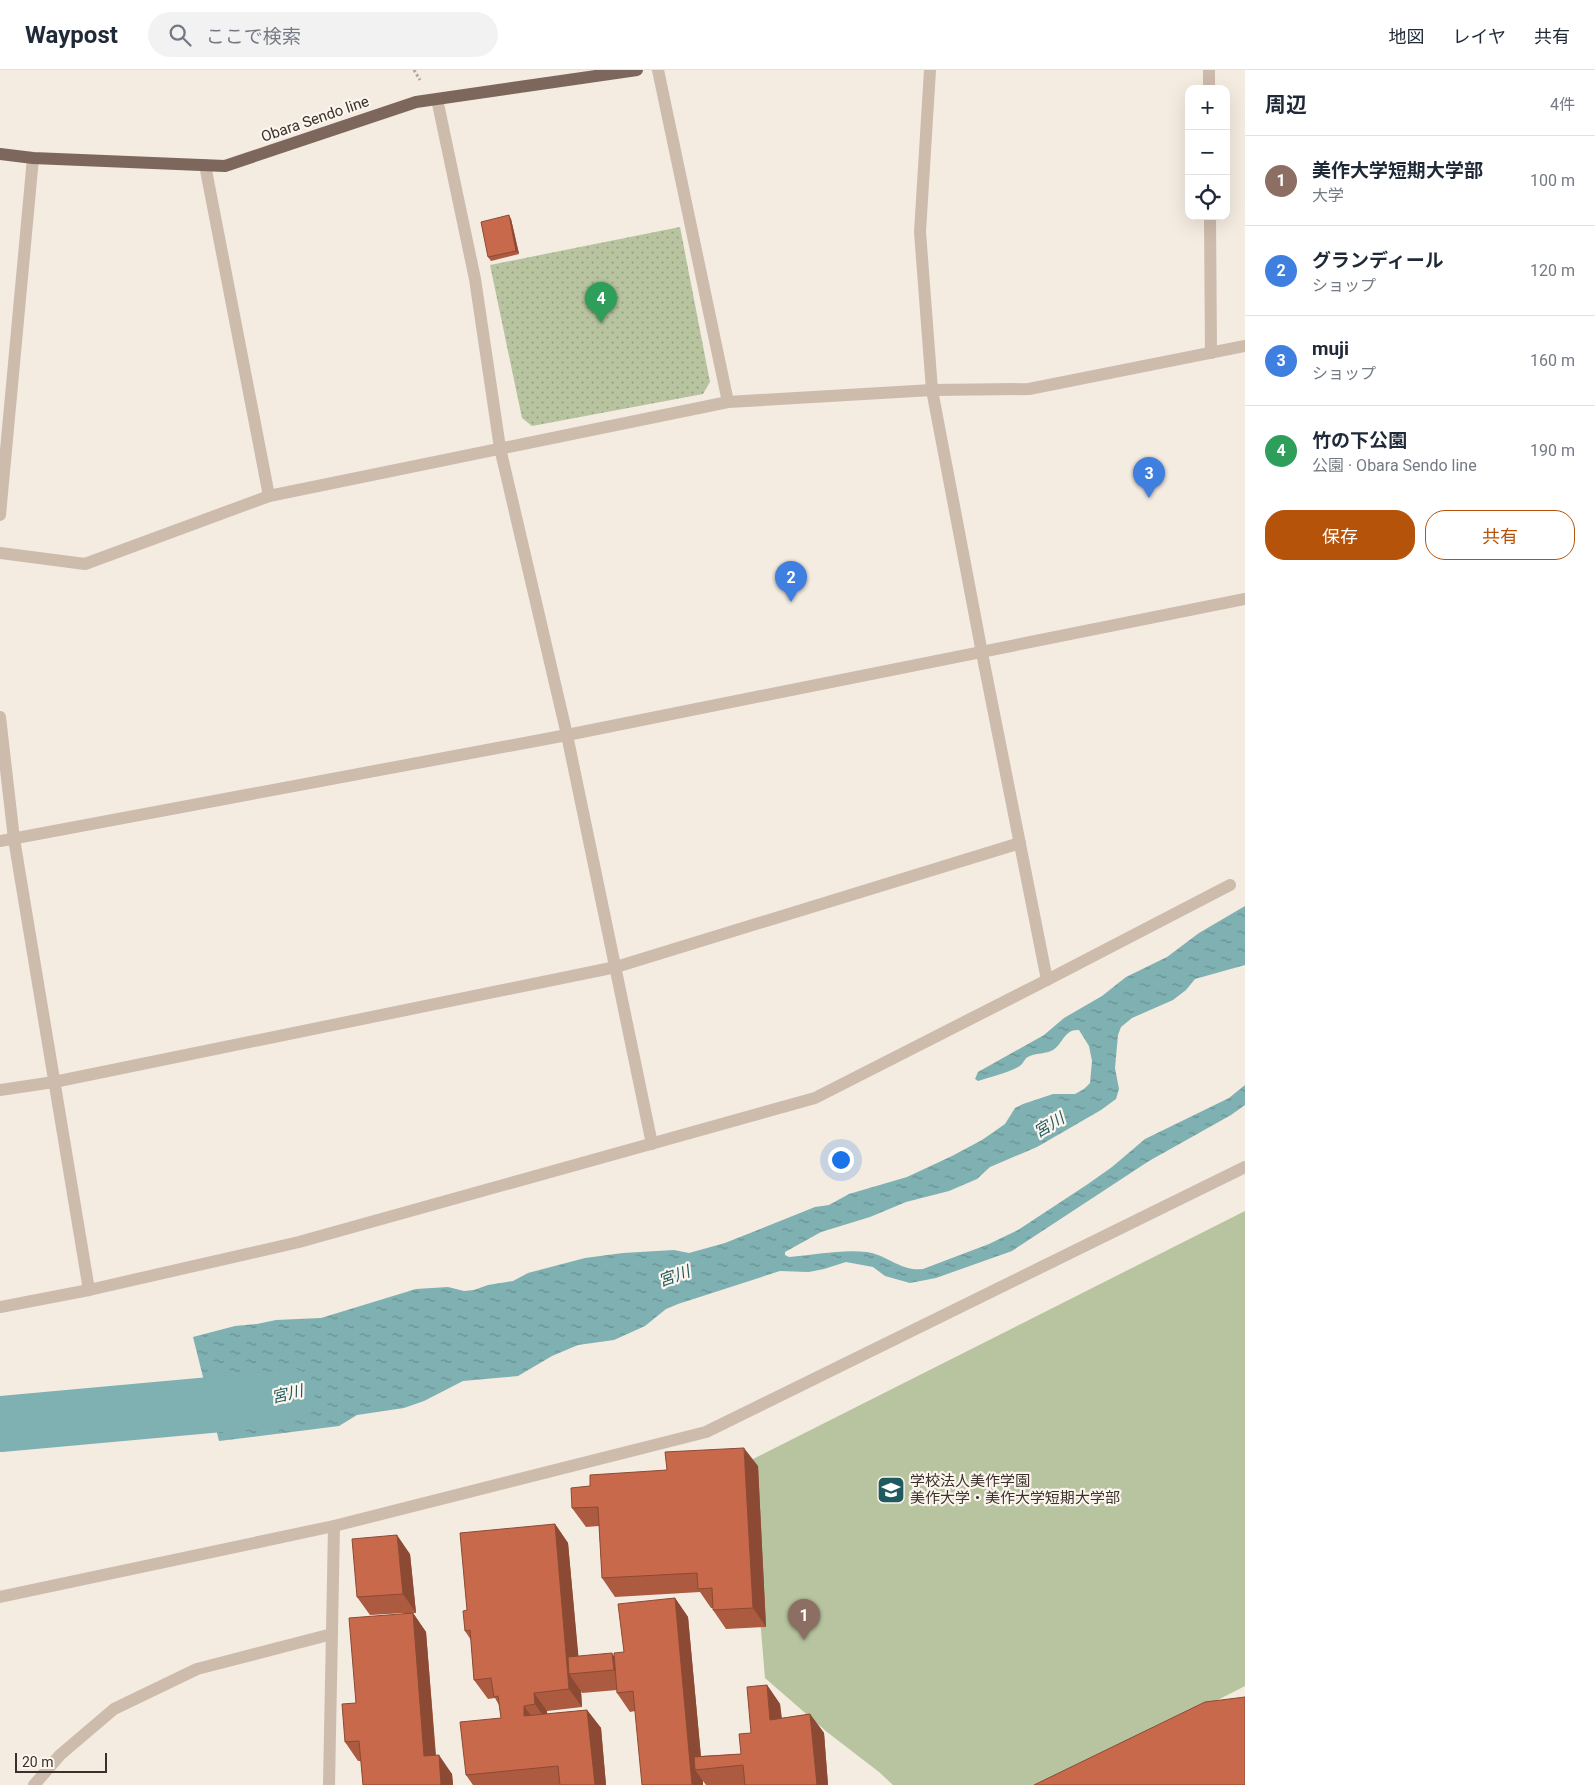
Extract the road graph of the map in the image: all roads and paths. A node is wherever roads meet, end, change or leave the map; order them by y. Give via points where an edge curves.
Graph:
1 (637, 70) edge
2 (658, 70) edge
3 (930, 70) edge
4 (1209, 70) edge
5 (1209, 85) edge
6 (436, 99) junction
7 (0, 154) edge
8 (33, 158) junction
9 (205, 165) junction
10 (1210, 220) edge
11 (1245, 346) edge
12 (1211, 353) junction
13 (932, 390) junction
14 (728, 402) junction
15 (500, 448) junction
16 (268, 496) junction
17 (0, 515) edge
18 (0, 553) edge
19 (1245, 599) edge
20 (982, 653) junction
21 (0, 717) edge
22 (567, 735) junction
23 (14, 839) junction
24 (0, 841) edge
25 (1020, 843) junction
26 (1230, 885) dead end
27 (616, 967) junction
28 (1047, 980) junction
29 (54, 1082) junction
30 (0, 1090) edge
31 (652, 1144) junction
32 (1245, 1166) edge
33 (89, 1290) junction
34 (0, 1307) edge
35 (334, 1526) junction
36 (0, 1597) edge
37 (332, 1634) junction
38 (34, 1785) edge
39 (329, 1785) edge

1 - 6 main road, Obara Sendo line
2 - 14 street
3 - 13 street via 920,232
4 - 5 street
6 - 9 main road, Obara Sendo line via 416,102 225,166
6 - 15 street via 475,279
7 - 8 main road, Obara Sendo line
8 - 9 main road, Obara Sendo line
8 - 17 street
9 - 16 street
10 - 12 street
11 - 12 street
12 - 13 street via 1029,389
13 - 14 street
13 - 20 street
14 - 15 street
15 - 16 street
15 - 22 street
16 - 18 street via 85,564
19 - 20 street
20 - 22 street
20 - 25 street
21 - 23 street
22 - 23 street
22 - 27 street
23 - 24 street
23 - 29 street
25 - 27 street
25 - 28 street
26 - 28 street
27 - 29 street
27 - 31 street
28 - 31 street via 815,1098
29 - 30 street
29 - 33 street
31 - 33 street via 299,1242
32 - 35 street via 706,1432
33 - 34 street
35 - 36 street
35 - 37 street
37 - 38 street via 197,1669 114,1709 60,1755
37 - 39 street

